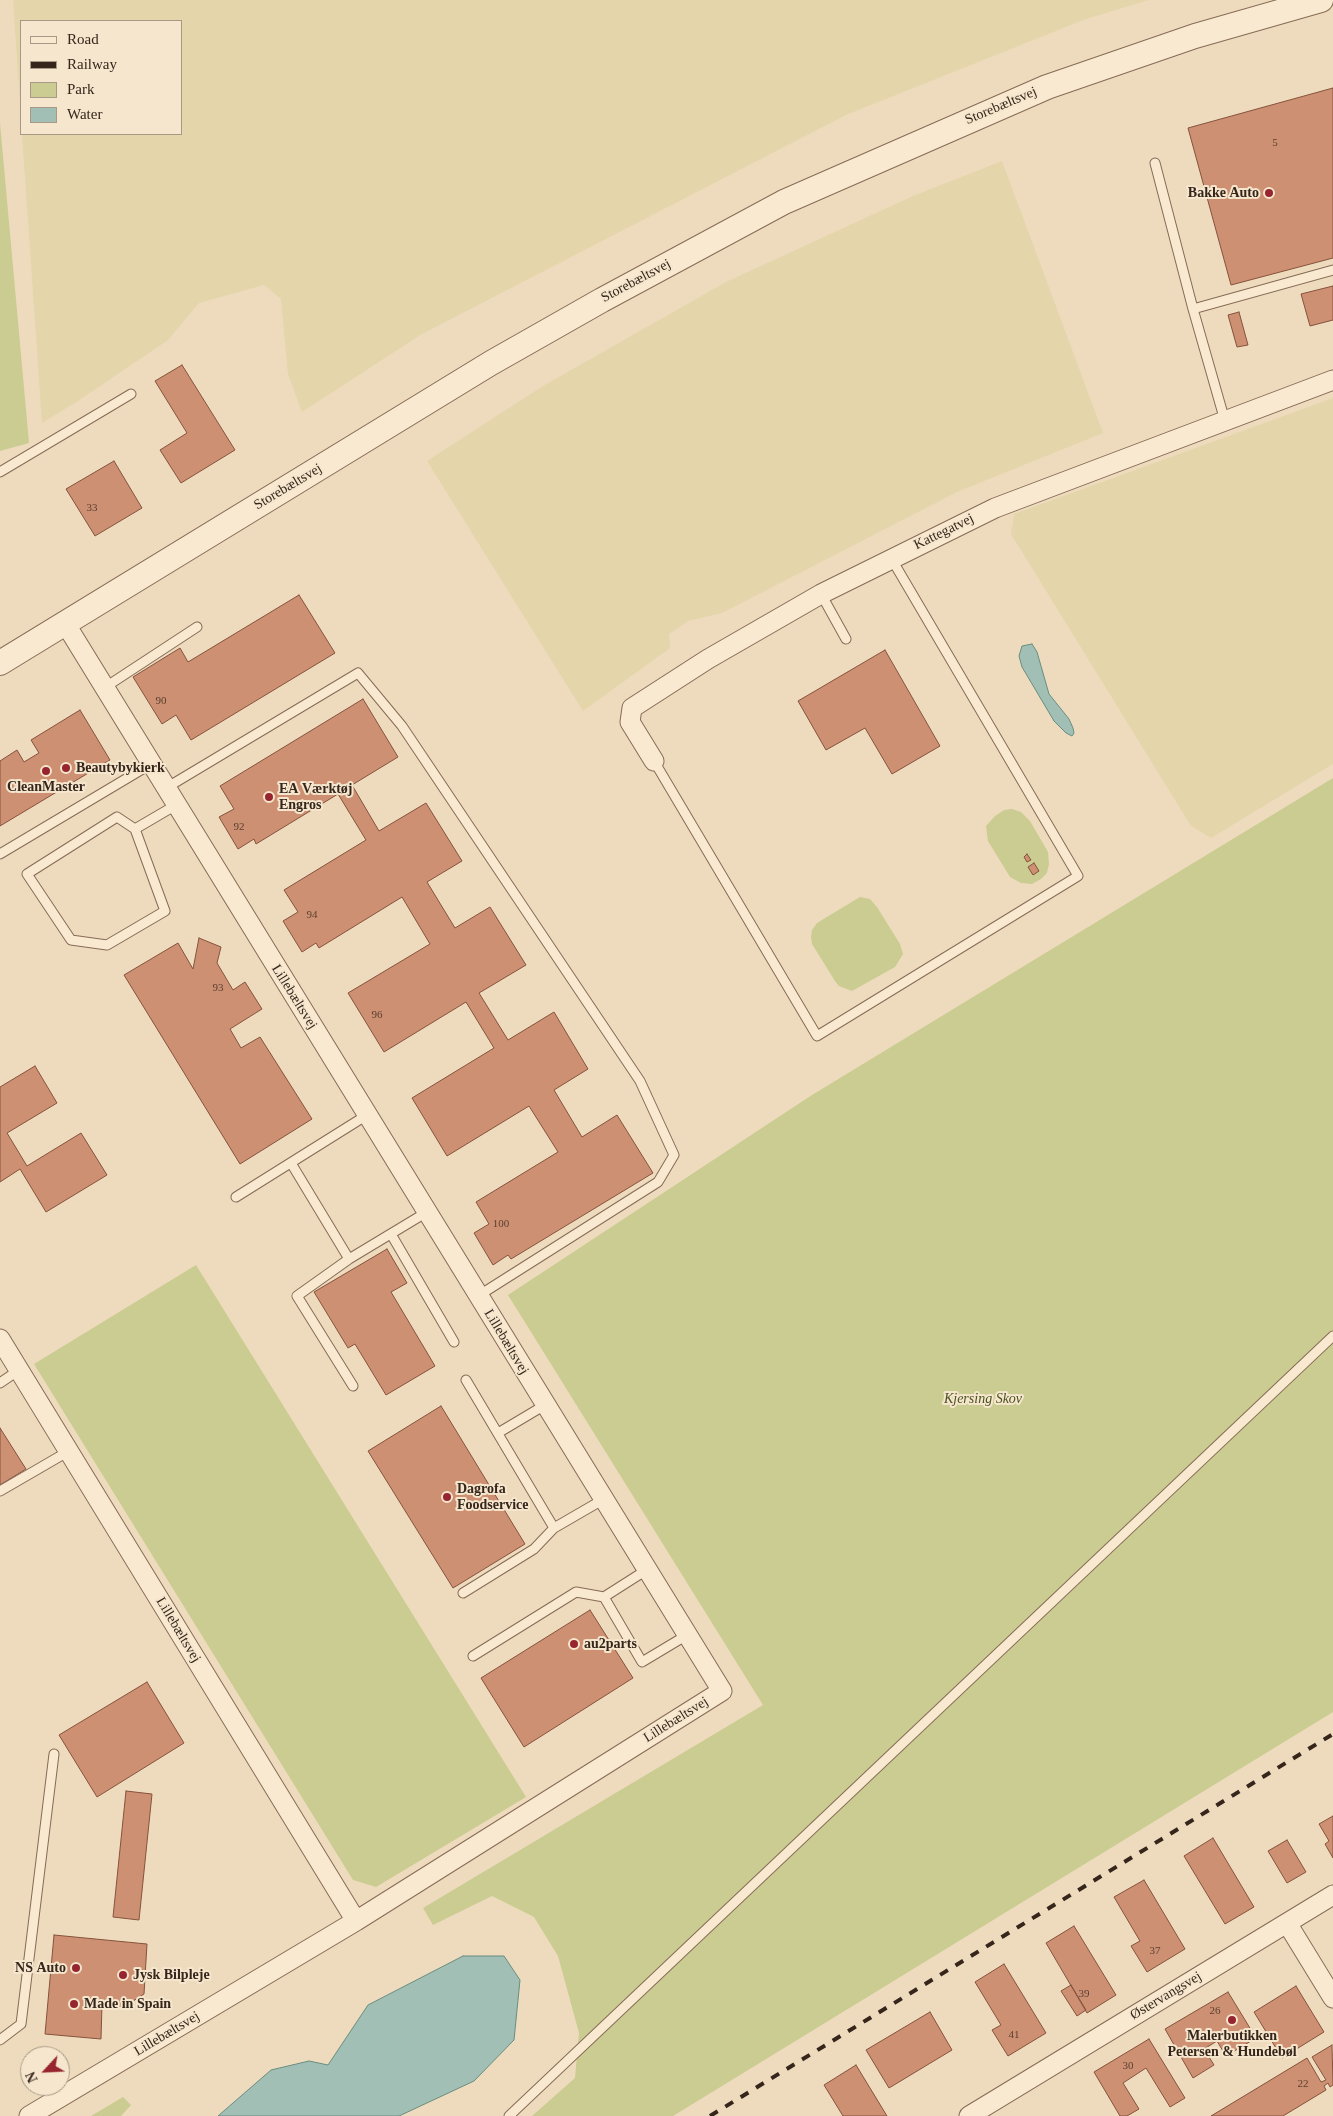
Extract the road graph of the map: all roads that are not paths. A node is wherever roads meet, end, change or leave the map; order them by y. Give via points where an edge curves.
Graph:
1 (1321, 0) edge
2 (1155, 163) dead end
3 (1333, 270) edge
4 (1193, 308) junction
5 (1333, 380) edge
6 (131, 394) dead end
7 (1225, 421) junction
8 (0, 472) edge
9 (890, 558) junction
10 (821, 594) junction
11 (65, 623) junction
12 (196, 627) dead end
13 (846, 638) dead end
14 (0, 663) edge
15 (104, 688) junction
16 (654, 761) joint
17 (151, 764) junction
18 (166, 788) junction
19 (176, 805) junction
20 (136, 829) junction
21 (0, 854) edge
22 (367, 1116) junction
23 (291, 1163) junction
24 (236, 1197) dead end
25 (427, 1212) junction
26 (391, 1234) junction
27 (349, 1259) junction
28 (478, 1296) junction
29 (1333, 1336) edge
30 (1, 1342) edge
31 (454, 1342) dead end
32 (19, 1370) junction
33 (466, 1380) dead end
34 (0, 1383) edge
35 (353, 1386) dead end
36 (545, 1405) junction
37 (498, 1433) junction
38 (69, 1451) junction
39 (0, 1491) edge
40 (604, 1499) junction
41 (554, 1528) junction
42 (648, 1569) junction
43 (463, 1592) dead end
44 (604, 1597) junction
45 (687, 1635) junction
46 (473, 1656) dead end
47 (54, 1754) dead end
48 (1333, 1895) edge
49 (356, 1921) junction
50 (1287, 1923) junction
51 (1333, 1998) edge
52 (0, 2040) edge
53 (29, 2116) edge
54 (509, 2116) edge
55 (969, 2116) edge

1 - 11 street, Storebæltsvej via 1195,36 1047,87 784,202 491,363
2 - 4 lane
3 - 4 lane
4 - 7 lane
5 - 7 street, Kattegatvej
6 - 8 lane
7 - 9 street, Kattegatvej via 995,508
9 - 10 street, Kattegatvej
9 - 16 lane via 1078,876 817,1036
10 - 13 lane
10 - 16 street, Kattegatvej via 708,659 632,708 630,722
11 - 14 street, Storebæltsvej
11 - 15 street, Lillebæltsvej
12 - 15 lane
15 - 17 street, Lillebæltsvej
17 - 18 street, Lillebæltsvej
17 - 21 lane
18 - 19 street, Lillebæltsvej
18 - 28 lane via 358,673 402,726 640,1082 674,1155 658,1182
19 - 20 lane
19 - 22 street, Lillebæltsvej
20 - 20 lane via 117,818 27,874 71,940 107,946 165,911
22 - 23 lane
22 - 25 street, Lillebæltsvej
23 - 24 lane
23 - 27 lane
25 - 26 lane
25 - 28 street, Lillebæltsvej
26 - 27 lane
26 - 31 lane
27 - 35 lane via 297,1296
28 - 36 street, Lillebæltsvej
29 - 54 lane
30 - 32 street, Lillebæltsvej
32 - 34 lane
32 - 38 street, Lillebæltsvej
33 - 37 lane
36 - 37 lane
36 - 40 street, Lillebæltsvej
37 - 41 lane
38 - 39 lane
38 - 49 street, Lillebæltsvej
40 - 41 lane
40 - 42 street, Lillebæltsvej
41 - 43 lane via 534,1549
42 - 44 lane
42 - 45 street, Lillebæltsvej
44 - 45 lane via 642,1662
44 - 46 lane via 576,1592
45 - 49 street, Lillebæltsvej via 722,1691
47 - 52 lane via 21,2024
48 - 50 street, Østervangsvej
49 - 53 street, Lillebæltsvej
50 - 51 street
50 - 55 street, Østervangsvej

